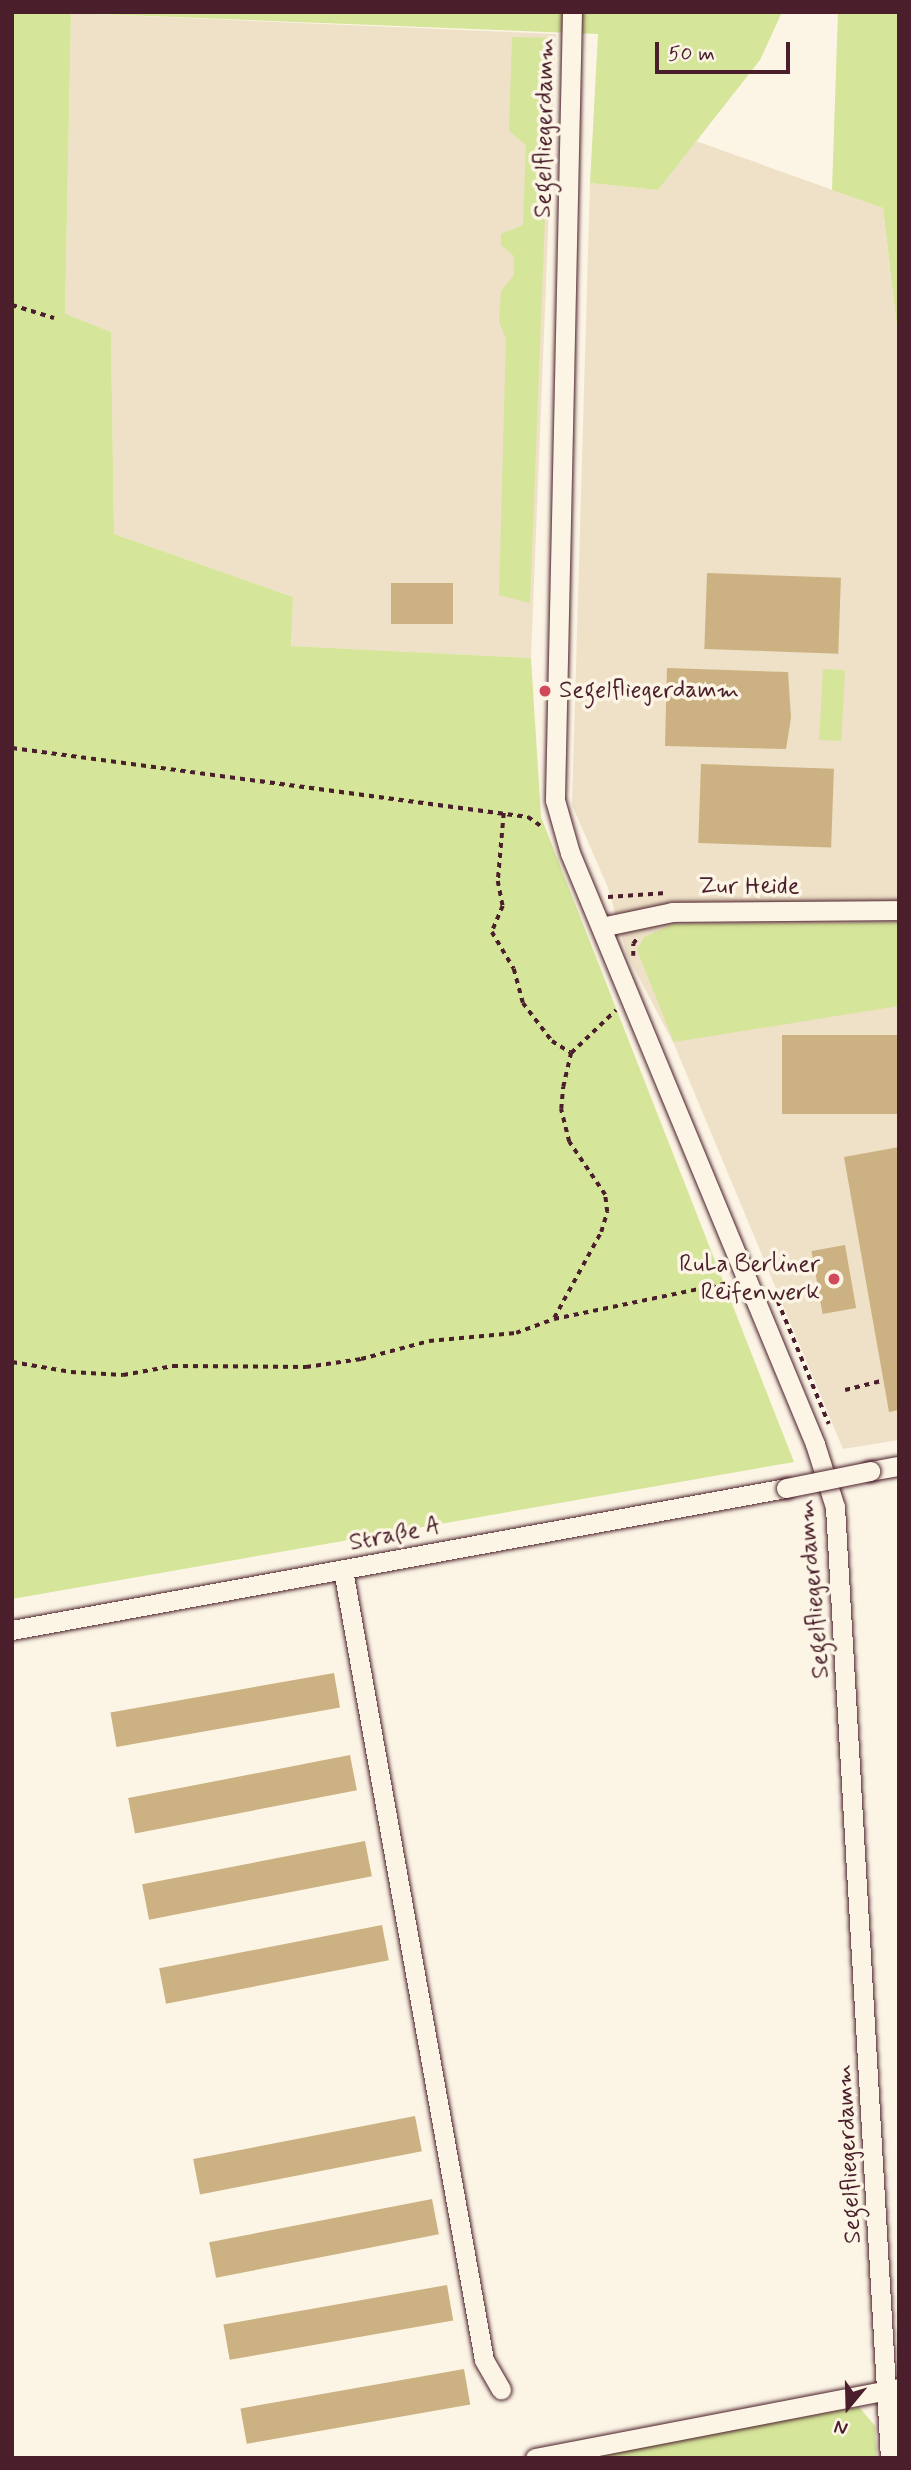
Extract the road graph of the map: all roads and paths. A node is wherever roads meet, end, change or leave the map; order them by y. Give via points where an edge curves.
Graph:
1 (572, 12) edge
2 (12, 305) edge
3 (54, 318) dead end
4 (12, 748) edge
5 (504, 813) junction
6 (570, 853) junction
7 (602, 884) dead end
8 (678, 893) dead end
9 (646, 905) junction
10 (899, 910) edge
11 (601, 927) junction
12 (638, 967) dead end
13 (629, 995) junction
14 (570, 1053) junction
15 (809, 1263) dead end
16 (796, 1267) dead end
17 (747, 1278) junction
18 (772, 1287) dead end
19 (554, 1319) junction
20 (12, 1362) edge
21 (880, 1381) dead end
22 (845, 1390) dead end
23 (829, 1424) dead end
24 (899, 1466) edge
25 (343, 1570) junction
26 (12, 1630) edge
27 (893, 2389) edge
28 (501, 2390) dead end
29 (535, 2458) edge
30 (890, 2458) edge

1 - 6 street, Segelfliegerdamm via 553,768 555,800
2 - 3 path
4 - 5 path
5 - 6 path via 537,820 555,843
5 - 14 path via 498,881 503,906 492,932 514,969 523,1003 552,1041
6 - 11 street, Segelfliegerdamm
7 - 9 path via 614,900
8 - 9 path
9 - 10 street, Zur Heide
9 - 11 street, Zur Heide
9 - 12 path via 652,929 633,944
11 - 13 street, Segelfliegerdamm
13 - 14 path
13 - 17 street, Segelfliegerdamm
14 - 19 path via 561,1109 566,1131 605,1195 607,1212 601,1233
15 - 16 path
17 - 19 path
17 - 27 street, Segelfliegerdamm via 815,1444 835,1507
18 - 23 path
19 - 20 path via 480,1340 429,1341 362,1359 306,1367 173,1366 122,1375 71,1373
21 - 22 path
24 - 25 street, Straße A, bridge
25 - 26 street, Straße A
25 - 28 street via 484,2360
27 - 29 street
27 - 30 street, Segelfliegerdamm

